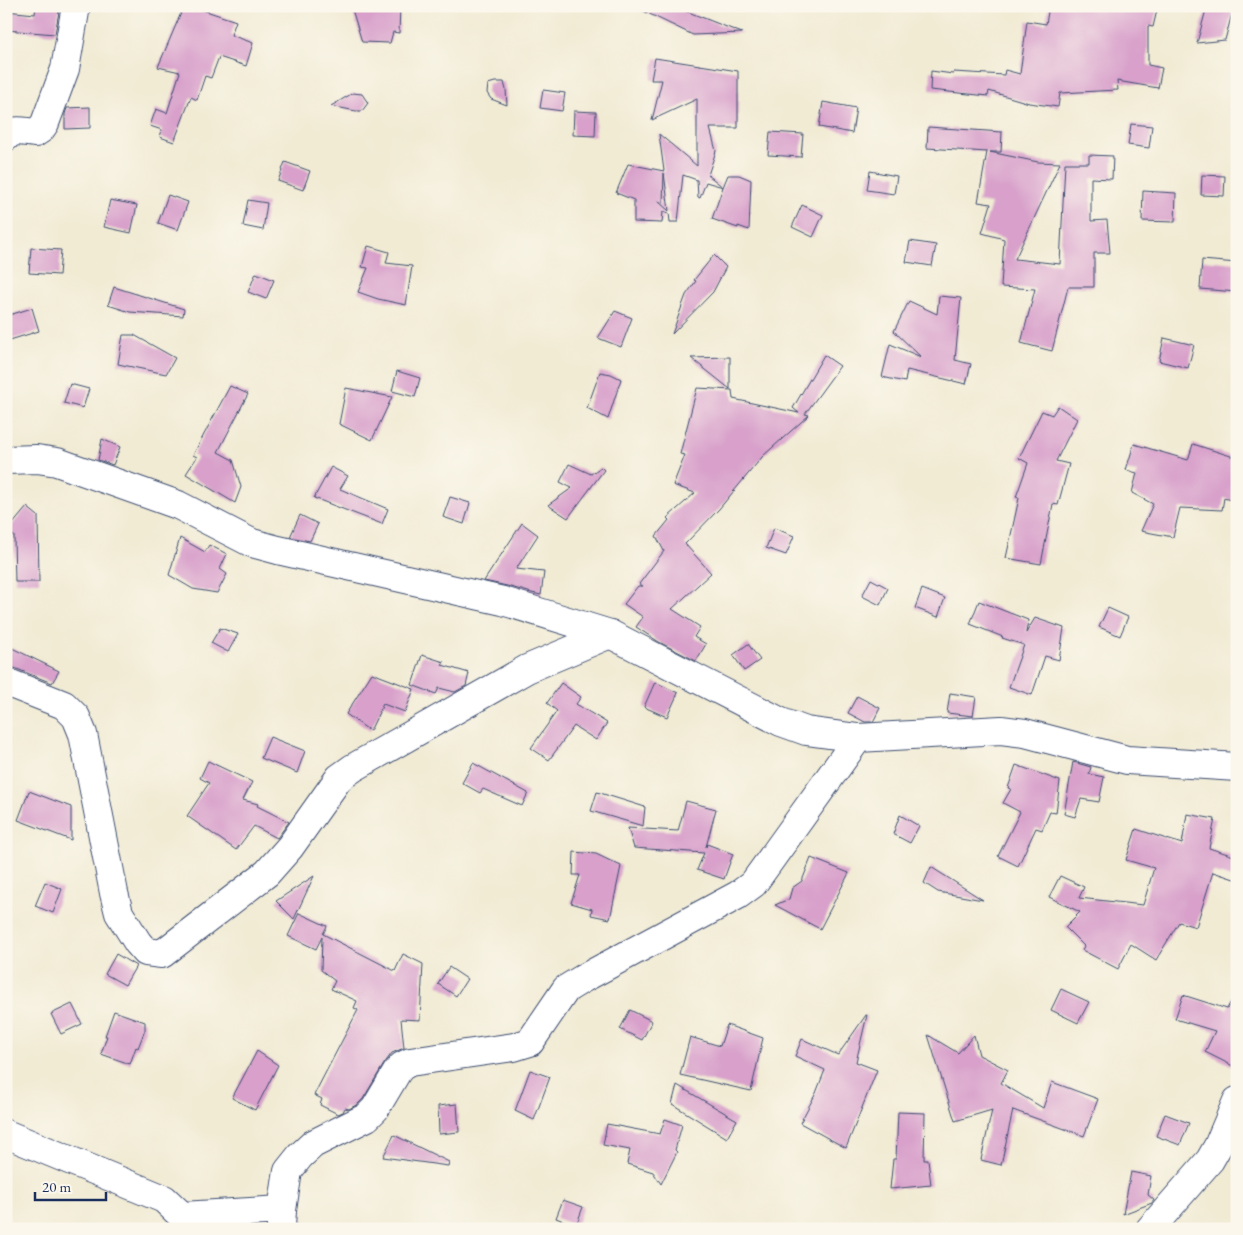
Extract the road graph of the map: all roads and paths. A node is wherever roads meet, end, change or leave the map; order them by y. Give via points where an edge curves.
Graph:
1 (76, 6) edge
2 (6, 137) edge
3 (6, 460) edge
4 (610, 634) junction
5 (6, 682) edge
6 (858, 738) junction
7 (1237, 767) edge
8 (1237, 1101) edge
9 (6, 1134) edge
10 (282, 1219) edge
11 (186, 1222) edge
12 (1150, 1229) edge

1 - 2 street via 65,69 45,123 35,133 16,130
3 - 4 street via 57,462 178,505 252,543 503,601
4 - 5 street via 527,669 339,778 290,847 267,872 162,954 146,952 119,913 83,734 76,717 64,705
4 - 6 street via 782,722 806,731
6 - 7 street via 1001,730 1126,760
6 - 10 street via 753,884 566,989 530,1042 514,1048 410,1062 402,1066 367,1117 313,1144 288,1171
8 - 12 street via 1210,1160
9 - 11 street via 164,1199
10 - 11 street

